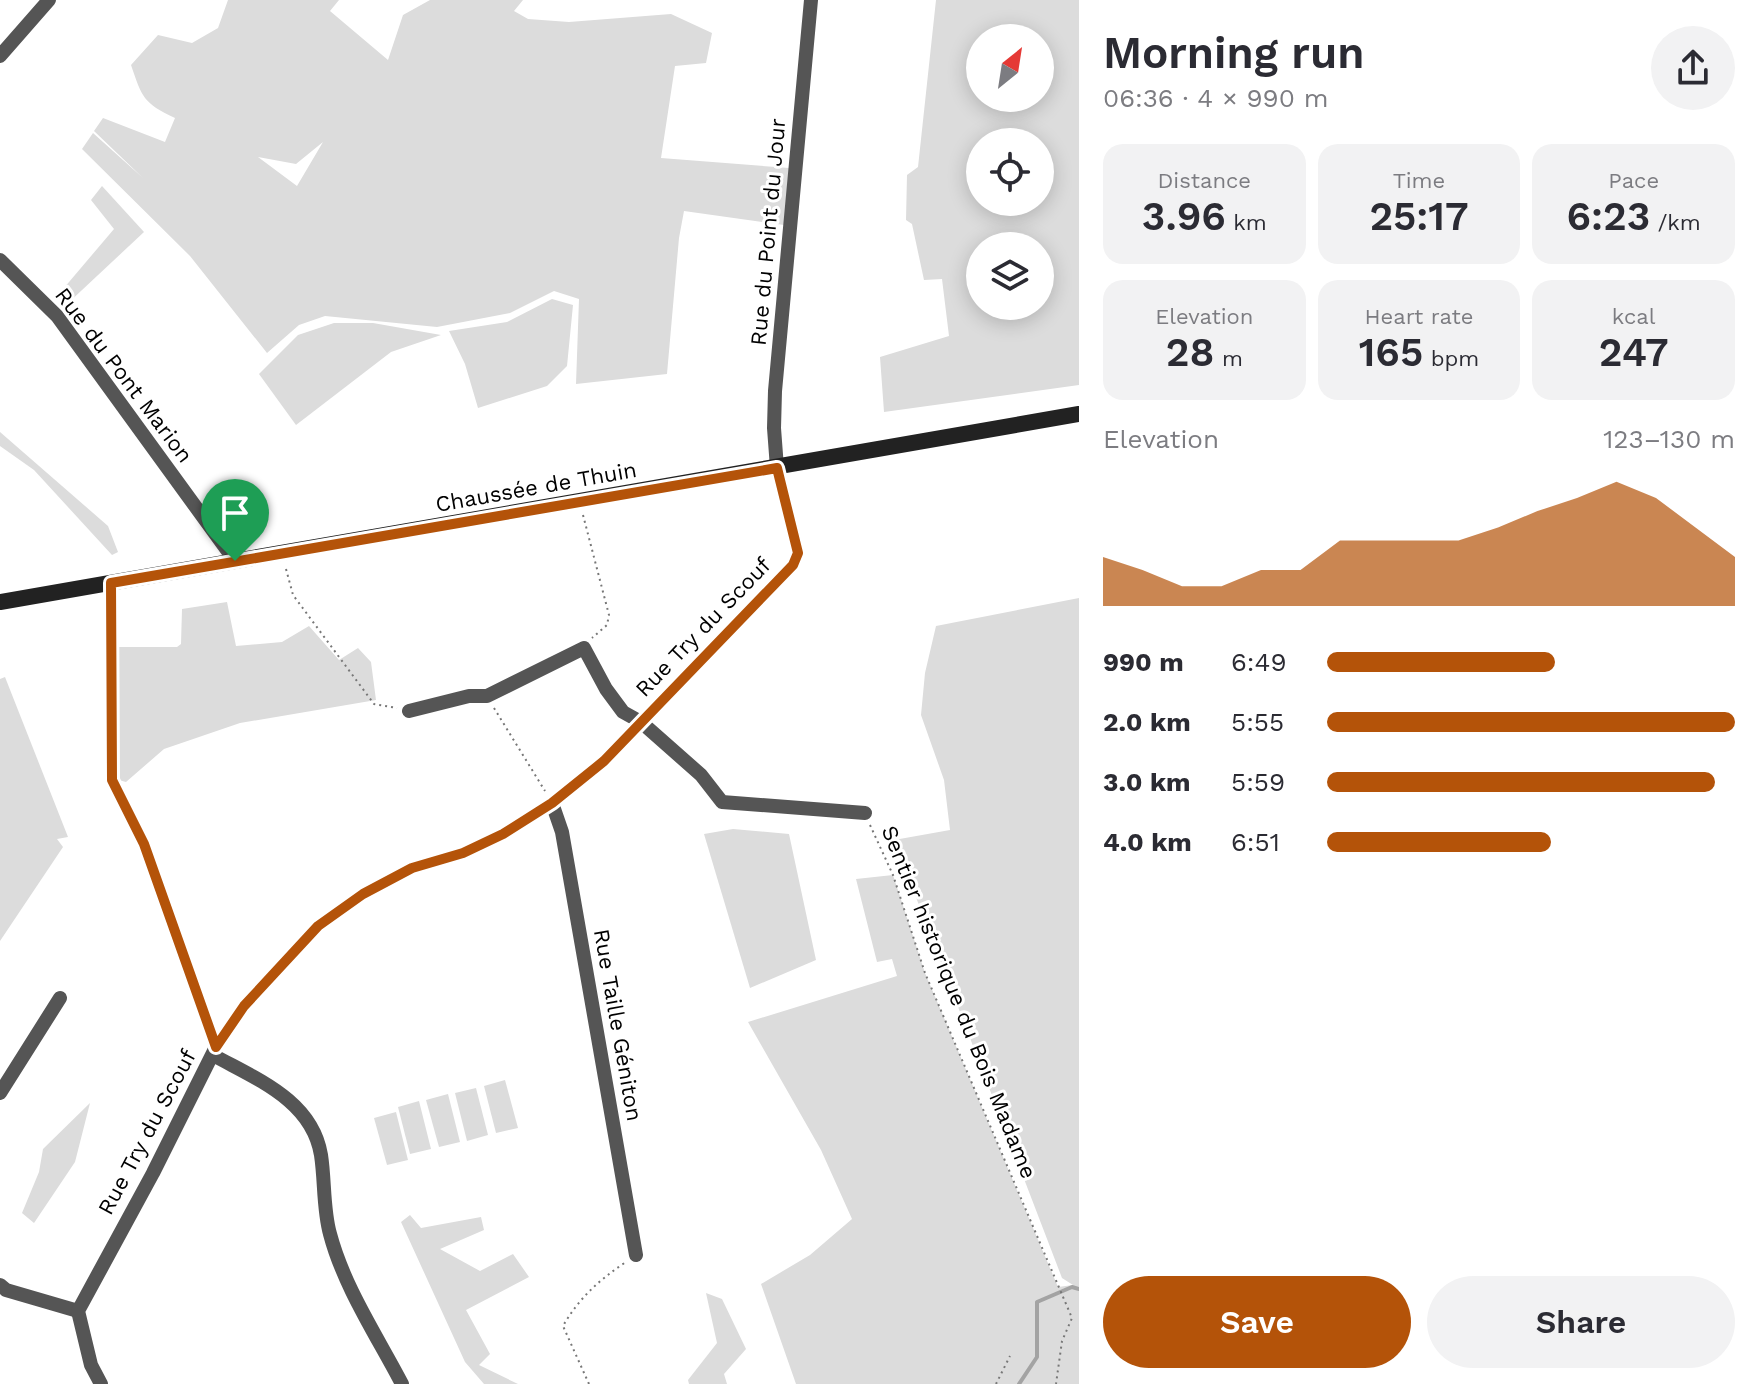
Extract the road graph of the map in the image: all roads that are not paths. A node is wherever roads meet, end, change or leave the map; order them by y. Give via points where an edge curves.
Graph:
1 (49, 0) edge
2 (811, 0) edge
3 (0, 56) edge
4 (0, 260) edge
5 (1079, 414) edge
6 (777, 468) junction
7 (235, 561) junction
8 (0, 602) edge
9 (409, 711) road end
10 (641, 722) junction
11 (552, 803) junction
12 (865, 813) road end
13 (60, 998) dead end
14 (215, 1051) junction
15 (0, 1093) edge
16 (636, 1255) road end
17 (0, 1285) edge
18 (78, 1311) junction
19 (101, 1384) edge
20 (402, 1384) edge

1 - 3 street
2 - 6 street, Rue du Point du Jour via 775,391
4 - 7 street, Rue du Pont Marion via 57,316
5 - 6 main road, Chaussée de Thuin
6 - 7 main road, Chaussée de Thuin
6 - 10 street, Rue Try du Scouf via 798,553 793,565
7 - 8 main road, Chaussée de Thuin
9 - 10 street, Rue Try du Scouf via 487,696 584,648 623,712
10 - 11 street, Rue Try du Scouf
10 - 12 street, Rue Try du Scouf via 701,775 722,802
11 - 14 street, Rue Try du Scouf via 463,853 412,868 318,926 244,1006
11 - 16 street, Rue Taille Géniton via 562,832
13 - 15 street
14 - 18 street, Rue Try du Scouf
14 - 20 street via 290,1099 314,1128 330,1234
17 - 18 street
18 - 19 street

